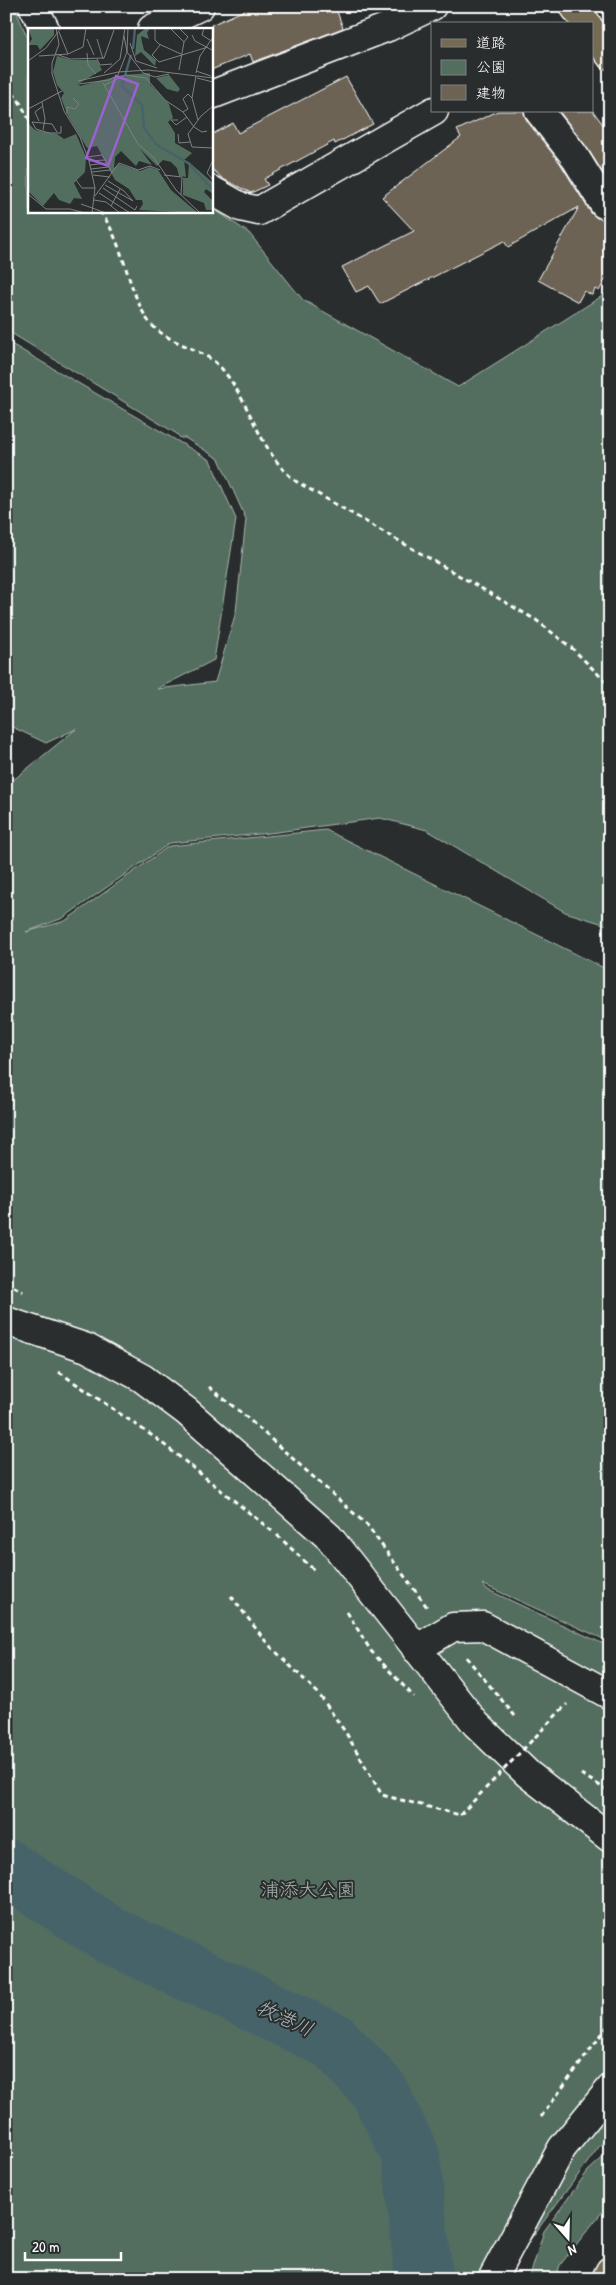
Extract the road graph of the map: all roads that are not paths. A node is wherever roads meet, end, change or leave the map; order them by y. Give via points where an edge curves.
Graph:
1 (33, 6) edge
2 (200, 6) edge
3 (432, 6) edge
4 (574, 6) edge
5 (586, 22) edge
6 (44, 28) edge
7 (154, 28) edge
8 (594, 34) edge
9 (610, 56) edge
10 (212, 95) edge
11 (432, 112) edge
12 (540, 112) edge
13 (212, 191) edge
14 (604, 204) dead end
15 (6, 1321) edge
16 (416, 1649) junction
17 (610, 1694) edge
18 (610, 1838) edge
19 (610, 2090) edge
20 (610, 2271) edge
21 (493, 2276) edge
22 (606, 2279) edge

1 - 6 street
2 - 7 street
3 - 10 street via 388,27
4 - 5 main road
8 - 9 main road
11 - 13 street via 259,211 241,207
12 - 14 street via 573,154
15 - 16 street via 87,1348 142,1378 186,1411 328,1537
16 - 17 street via 453,1626 483,1626
16 - 18 street via 476,1724 528,1774
19 - 21 street via 562,2148
20 - 22 main road

